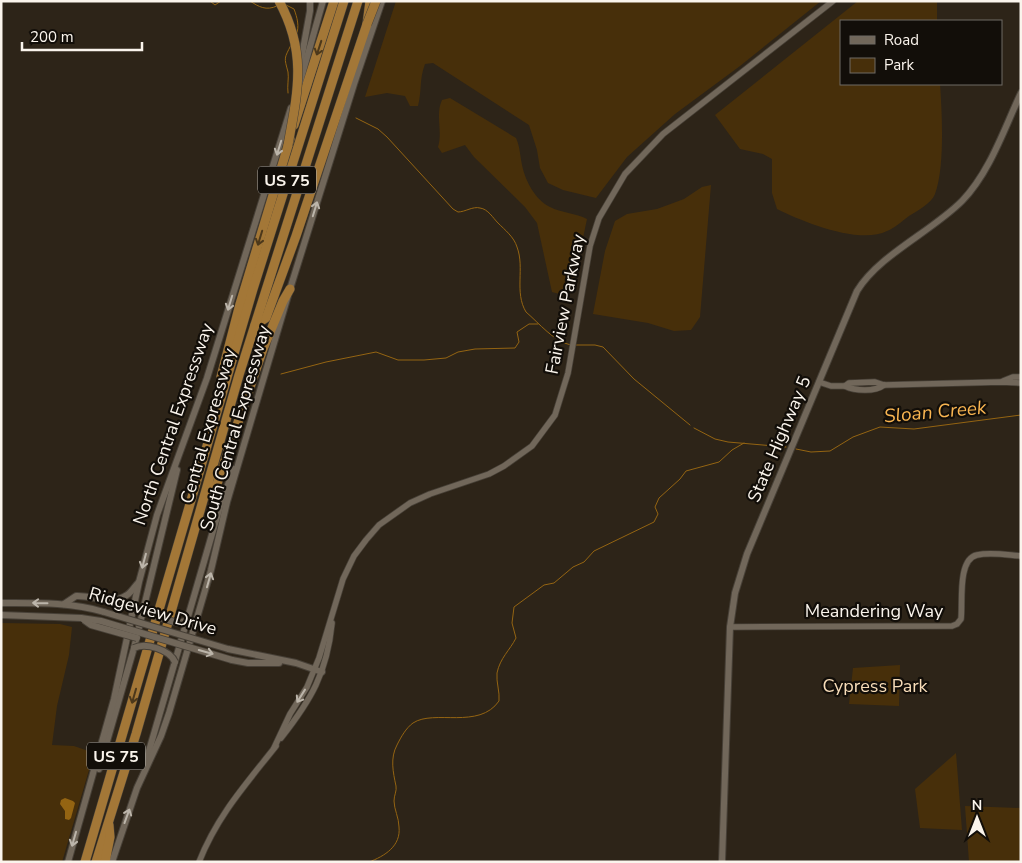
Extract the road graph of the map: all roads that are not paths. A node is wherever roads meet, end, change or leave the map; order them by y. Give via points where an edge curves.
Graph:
1 (279, 1) edge
2 (310, 1) edge
3 (323, 1) edge
4 (334, 1) edge
5 (344, 1) edge
6 (358, 1) edge
7 (370, 1) edge
8 (376, 1) edge
9 (382, 1) edge
10 (833, 1) edge
11 (371, 25) junction
12 (1021, 93) edge
13 (293, 101) junction
14 (288, 144) junction
15 (290, 289) junction
16 (255, 325) junction
17 (1021, 377) edge
18 (819, 382) junction
19 (1001, 382) junction
20 (1021, 383) edge
21 (182, 449) junction
22 (241, 456) junction
23 (194, 486) junction
24 (204, 496) junction
25 (1021, 556) edge
26 (138, 582) junction
27 (336, 602) junction
28 (1, 603) edge
29 (64, 604) junction
30 (145, 605) junction
31 (1, 615) edge
32 (188, 620) junction
33 (140, 623) junction
34 (730, 627) junction
35 (137, 635) junction
36 (183, 636) junction
37 (181, 645) junction
38 (134, 648) junction
39 (176, 662) junction
40 (296, 663) junction
41 (314, 670) junction
42 (322, 672) junction
43 (274, 748) junction
44 (137, 788) junction
45 (81, 817) junction
46 (108, 822) junction
47 (68, 862) edge
48 (85, 862) edge
49 (96, 862) edge
50 (105, 862) edge
51 (112, 862) edge
52 (199, 862) edge
53 (722, 862) edge

1 - 14 highway, bridge via 298,59 296,98
2 - 13 main road
3 - 13 main road, North Central Expressway
4 -> 14 highway, bridge
5 - 23 highway, Central Expressway / US 75
6 - 16 highway, Central Expressway / US 75
7 - 11 highway, bridge
8 - 11 highway, bridge
9 - 11 main road, South Central Expressway
10 - 27 street, Fairview Parkway via 663,134 625,174 594,232 583,276 568,373 554,415 532,446 497,470 430,494 387,519 372,532 354,556
15 -> 11 main road, South Central Expressway
11 - 16 highway via 266,318
12 - 18 main road, State Highway 5 via 984,171 968,194 875,269 860,286
13 -> 21 main road, North Central Expressway
14 -> 23 highway via 240,304
15 - 22 main road, South Central Expressway
15 - 24 highway via 263,349 217,484
16 - 24 highway, Central Expressway / US 75
17 - 19 street
18 - 19 street via 831,386 875,382 884,385
18 - 34 main road, State Highway 5 via 744,561
19 - 20 street
21 -> 26 main road, North Central Expressway via 157,515
21 - 30 main road
22 - 32 main road via 230,477
44 -> 22 main road, South Central Expressway via 169,713
23 -> 48 highway, Central Expressway / US 75
24 - 46 highway, Central Expressway / US 75
25 - 34 street, Meandering Way via 984,554 968,561 964,571 961,620 952,626
26 - 29 main road via 121,599 76,596
26 - 45 main road, North Central Expressway via 114,699
27 - 41 street, Fairview Parkway
27 - 42 street, Fairview Parkway
29 -> 28 main road, Ridgeview Drive
29 - 33 main road, Ridgeview Drive, bridge
30 - 32 main road, bridge via 151,615 178,623
30 - 33 main road
31 - 35 main road, Ridgeview Drive, bridge via 81,618 101,621
32 - 36 main road, bridge
33 - 35 main road, bridge
33 - 36 main road, Ridgeview Drive, bridge
34 - 53 main road, State Highway 5
35 - 37 main road, Ridgeview Drive, bridge
35 - 38 main road, bridge
36 - 37 main road, bridge
36 - 40 main road, Ridgeview Drive, bridge
37 - 39 main road
37 -> 40 main road, Ridgeview Drive, bridge via 248,663
38 - 39 main road, bridge via 141,645 168,652
38 - 45 main road via 89,800
39 - 44 main road
40 - 41 main road, Ridgeview Drive
41 - 42 main road, Ridgeview Drive
41 -> 43 street, Fairview Parkway
42 - 43 street, Fairview Parkway via 306,706
43 - 52 street, Fairview Parkway via 222,815
51 -> 44 main road, South Central Expressway
45 -> 47 main road, North Central Expressway
46 - 49 highway, Central Expressway / US 75
46 - 50 highway via 110,837

